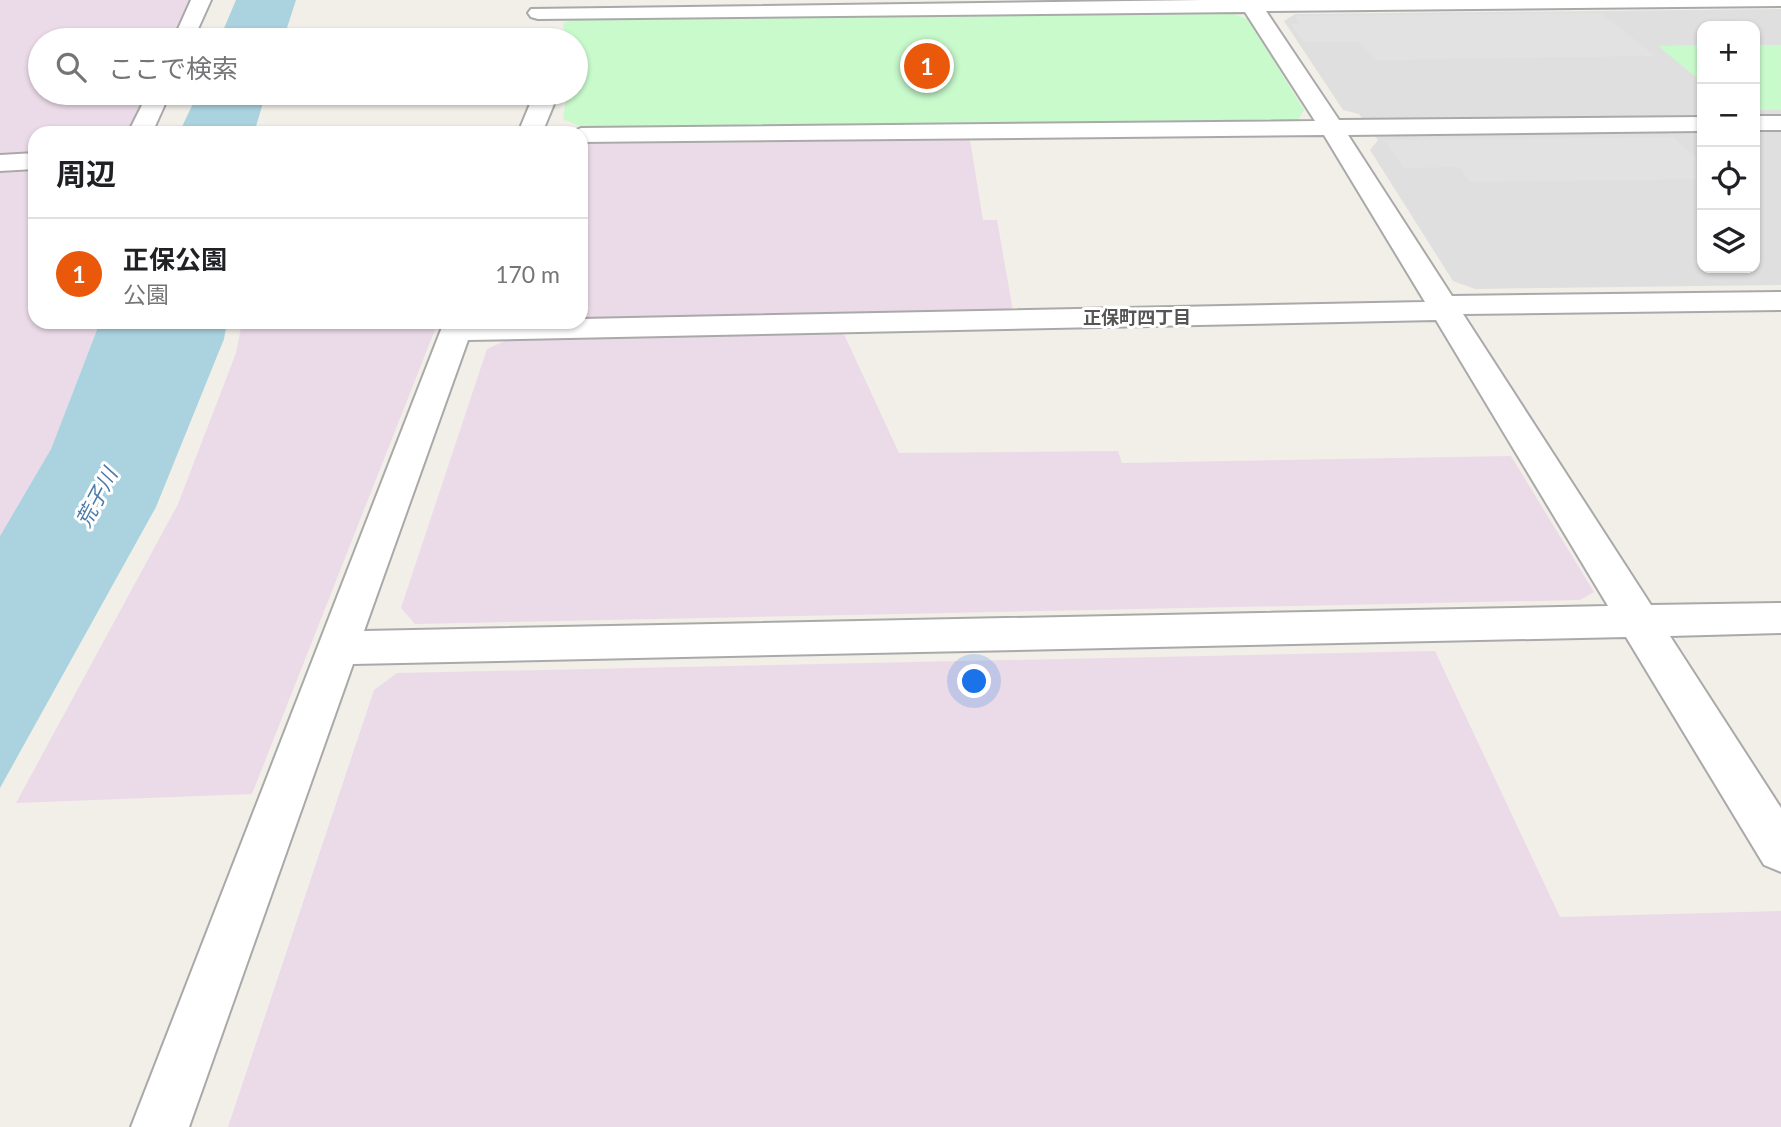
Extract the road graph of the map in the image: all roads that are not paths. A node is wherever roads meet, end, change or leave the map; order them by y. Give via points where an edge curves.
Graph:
1 (201, 0) edge
2 (1781, 0) edge
3 (1249, 3) edge
4 (849, 5) edge
5 (537, 13) edge
6 (188, 28) edge
7 (153, 105) edge
8 (542, 105) edge
9 (1760, 123) edge
10 (1781, 123) edge
11 (1697, 124) edge
12 (143, 126) edge
13 (533, 126) edge
14 (1332, 128) junction
15 (588, 135) edge
16 (28, 161) edge
17 (0, 163) edge
18 (1781, 301) edge
19 (1443, 308) junction
20 (588, 324) edge
21 (457, 329) edge
22 (1781, 618) edge
23 (1638, 621) junction
24 (338, 648) junction
25 (1781, 850) edge
26 (160, 1127) edge

1 - 6 street
2 - 3 street
3 - 4 street
3 - 14 street
4 - 5 street
7 - 12 street
8 - 13 street
9 - 10 street
11 - 14 street
14 - 15 street
14 - 19 street
16 - 17 street
18 - 19 street
19 - 20 street
19 - 23 street
21 - 24 street
22 - 23 street
23 - 24 street
23 - 25 street
24 - 26 street

